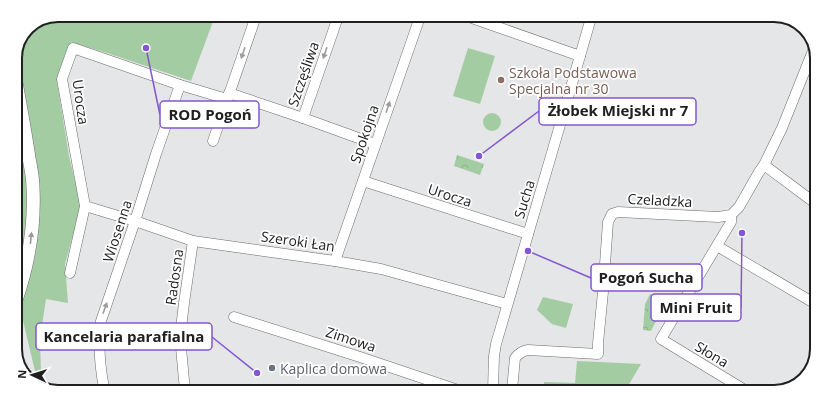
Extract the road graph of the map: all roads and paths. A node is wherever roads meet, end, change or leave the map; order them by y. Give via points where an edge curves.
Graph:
1 (254, 22) edge
2 (336, 22) edge
3 (418, 22) edge
4 (483, 22) edge
5 (590, 22) edge
6 (580, 56) junction
7 (810, 58) edge
8 (180, 85) junction
9 (228, 96) junction
10 (22, 116) edge
11 (303, 118) junction
12 (213, 141) dead end
13 (376, 144) junction
14 (764, 165) junction
15 (363, 181) junction
16 (810, 199) edge
17 (85, 206) junction
18 (730, 215) junction
19 (135, 221) junction
20 (528, 234) junction
21 (193, 241) junction
22 (717, 246) junction
23 (336, 261) junction
24 (70, 273) dead end
25 (22, 281) edge
26 (810, 301) edge
27 (507, 304) junction
28 (234, 317) dead end
29 (104, 385) edge
30 (185, 385) edge
31 (443, 385) edge
32 (493, 385) edge
33 (512, 385) edge
34 (737, 385) edge

1 -> 9 street
2 -> 11 street, Szczęśliwa
13 -> 3 street, Spokojna
4 - 6 street
5 - 6 street, Sucha
6 - 20 street, Sucha
7 - 14 street
8 - 9 street, Urocza
8 - 17 street, Urocza via 73,48 62,79
8 - 19 street, Wiosenna
9 - 11 street, Urocza
9 - 12 street
25 -> 10 main road via 31,236 33,201
11 - 13 street, Urocza
13 - 15 street, Spokojna
14 - 16 street
14 - 18 street via 739,207
15 - 20 street, Urocza
15 - 23 street, Spokojna
17 - 19 street, Szeroki Łan
17 - 24 street, Urocza
18 - 22 street via 731,222
18 - 33 street, Czeladzka via 718,217 618,212 612,214 608,222 598,354 522,351 515,358
19 - 21 street, Szeroki Łan
29 -> 19 street, Wiosenna via 100,359 101,321
20 - 27 street, Sucha
21 - 23 street, Szeroki Łan
21 - 30 street, Radosna via 180,337
22 - 26 street
22 - 34 street, Słona via 661,339
23 - 27 street, Szeroki Łan via 381,269
27 - 32 street, Sucha via 496,344
28 - 31 street, Zimowa

